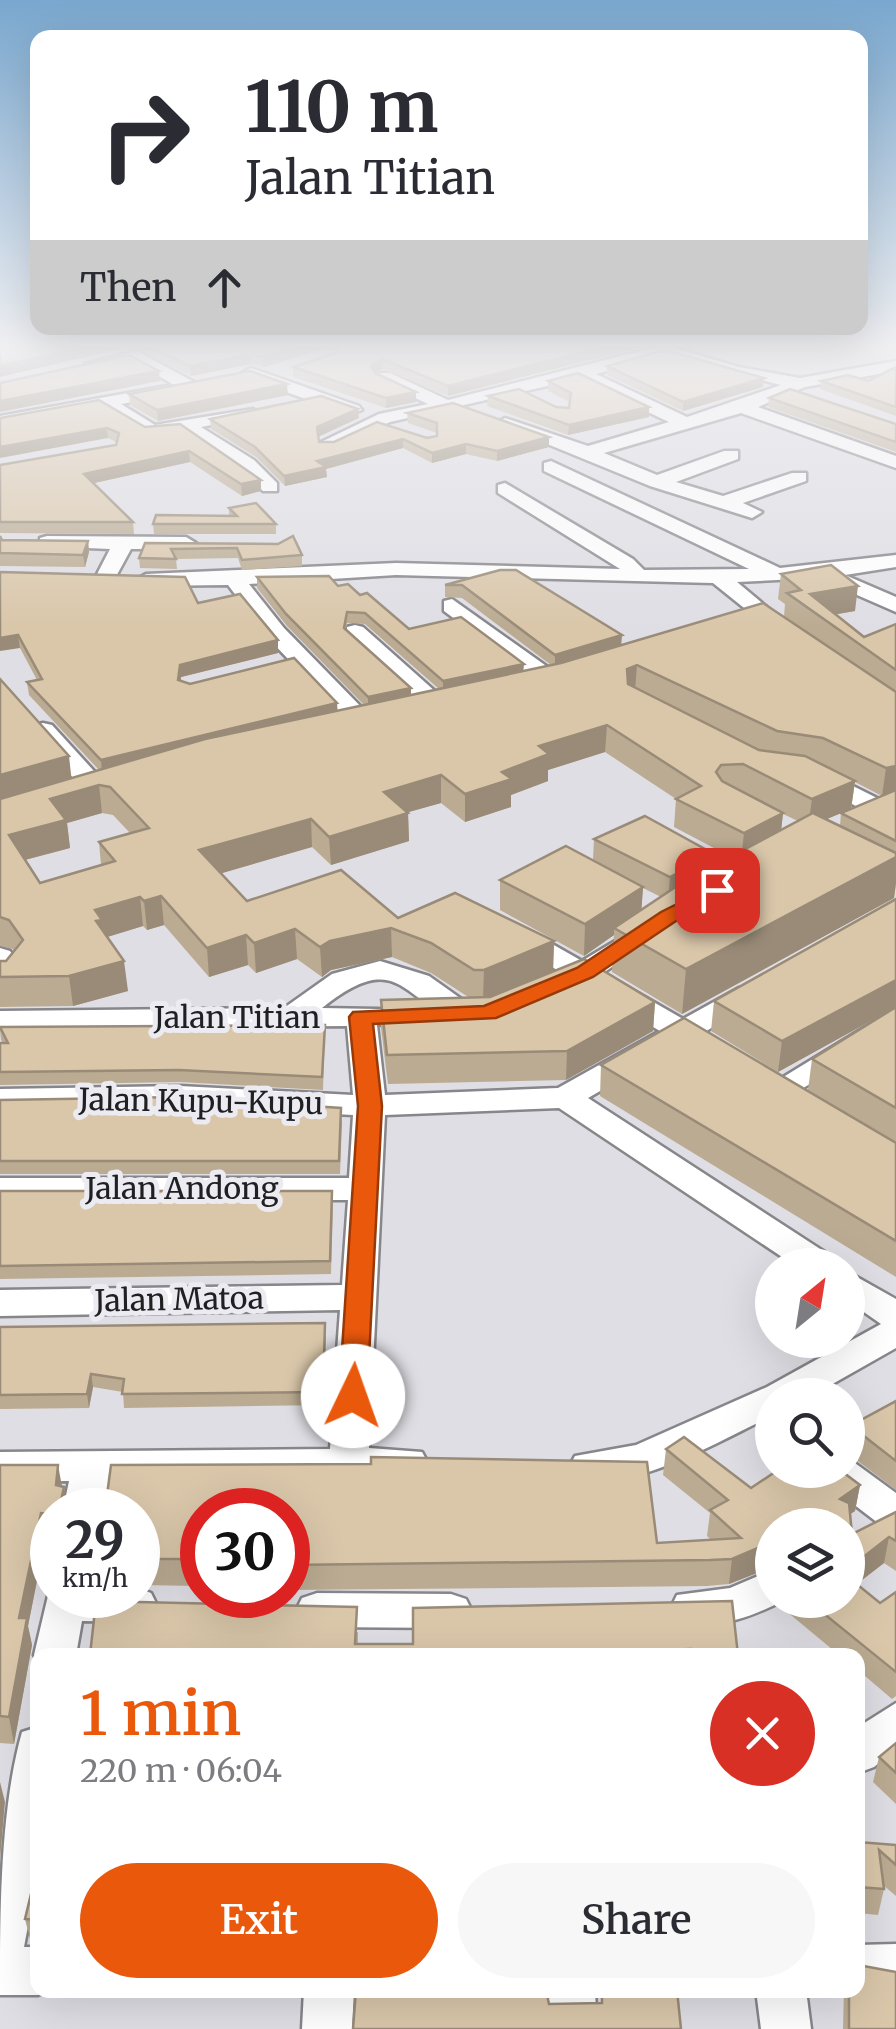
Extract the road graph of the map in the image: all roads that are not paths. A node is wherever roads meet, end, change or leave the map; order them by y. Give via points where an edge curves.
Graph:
1 (204, 438) edge
2 (340, 438) edge
3 (549, 438) edge
4 (634, 438) edge
5 (638, 438) edge
6 (829, 438) edge
7 (326, 444) edge
8 (580, 448) dead end
9 (731, 455) dead end
10 (896, 462) edge
11 (710, 463) junction
12 (551, 467) dead end
13 (799, 477) dead end
14 (657, 482) junction
15 (270, 487) dead end
16 (505, 489) dead end
17 (723, 503) junction
18 (752, 512) dead end
19 (24, 542) edge
20 (124, 542) junction
21 (211, 544) edge
22 (896, 561) edge
23 (826, 574) junction
24 (636, 575) junction
25 (780, 576) junction
26 (235, 580) junction
27 (722, 580) junction
28 (452, 606) dead end
29 (896, 606) edge
30 (355, 632) edge
31 (809, 651) edge
32 (302, 658) junction
33 (264, 668) edge
34 (512, 689) edge
35 (24, 709) edge
36 (381, 718) junction
37 (326, 730) edge
38 (794, 771) edge
39 (94, 787) edge
40 (889, 807) edge
41 (845, 825) edge
42 (639, 901) edge
43 (500, 926) edge
44 (0, 957) edge
45 (585, 972) junction
46 (782, 975) edge
47 (0, 981) edge
48 (534, 994) edge
49 (292, 1017) junction
50 (361, 1017) junction
51 (896, 1017) edge
52 (0, 1020) edge
53 (684, 1032) junction
54 (778, 1090) junction
55 (565, 1098) junction
56 (0, 1099) edge
57 (370, 1106) junction
58 (809, 1108) edge
59 (365, 1188) junction
60 (0, 1189) edge
61 (792, 1248) edge
62 (358, 1297) junction
63 (0, 1303) edge
64 (865, 1303) edge
65 (892, 1334) edge
66 (819, 1378) edge
67 (755, 1413) edge
68 (350, 1463) junction
69 (436, 1463) edge
70 (92, 1466) junction
71 (550, 1466) edge
72 (0, 1468) edge
73 (88, 1488) edge
74 (853, 1488) edge
75 (884, 1520) edge
76 (755, 1595) edge
77 (160, 1605) edge
78 (169, 1606) edge
79 (650, 1608) edge
80 (310, 1609) edge
81 (498, 1610) edge
82 (61, 1618) edge
83 (55, 1648) edge
84 (896, 1722) edge
85 (865, 1747) edge
86 (30, 1794) edge
87 (0, 1946) edge
88 (896, 1968) edge
89 (865, 1969) edge
90 (0, 1971) edge
91 (30, 1971) edge
92 (329, 1998) edge
93 (570, 1998) edge
94 (781, 1998) edge
95 (327, 2029) edge
96 (572, 2029) edge
97 (786, 2029) edge

1 - 15 street
2 - 7 street
3 - 8 street
4 - 14 street via 586,454
5 - 11 street
6 - 10 street
9 - 11 street
11 - 14 street
12 - 25 street
13 - 17 street
14 - 17 street
16 - 24 street
17 - 18 street
19 - 20 street
20 - 21 street
20 - 26 street via 96,577
22 - 23 street
23 - 25 street
23 - 29 street
24 - 26 street via 392,569
24 - 27 street
25 - 27 street
26 - 32 street
27 - 31 street via 753,618
28 - 34 street via 559,678
30 - 36 street via 447,703
32 - 33 street
32 - 36 street
35 - 39 street
36 - 37 street
38 - 40 street
40 - 41 street
42 - 45 street via 668,916
43 - 45 street
44 - 47 street via 9,972
45 - 48 street
45 - 53 street
46 - 53 street, Jalan Kupu-Kupu
49 - 50 street, Jalan Titian
49 - 50 street, Jalan Titian via 326,990 376,968 407,972 484,1012
49 - 52 street, Jalan Titian
50 - 57 street
51 - 54 street
53 - 54 street
53 - 55 street, Jalan Kupu-Kupu
54 - 58 street
55 - 57 street, Jalan Kupu-Kupu
55 - 61 street
56 - 57 street, Jalan Kupu-Kupu via 180,1096
57 - 59 street
59 - 60 street, Jalan Andong
59 - 62 street
62 - 63 street, Jalan Matoa
62 - 68 street
64 - 65 street
65 - 66 street
67 - 71 street via 642,1459
68 - 69 street
68 - 70 street
70 - 72 street
70 - 73 street
74 - 75 street
76 - 79 street via 735,1605
77 - 78 street
80 - 81 street
82 - 83 street
84 - 85 street
86 - 87 street
88 - 89 street
90 - 91 street
92 - 95 street
93 - 96 street
94 - 97 street

